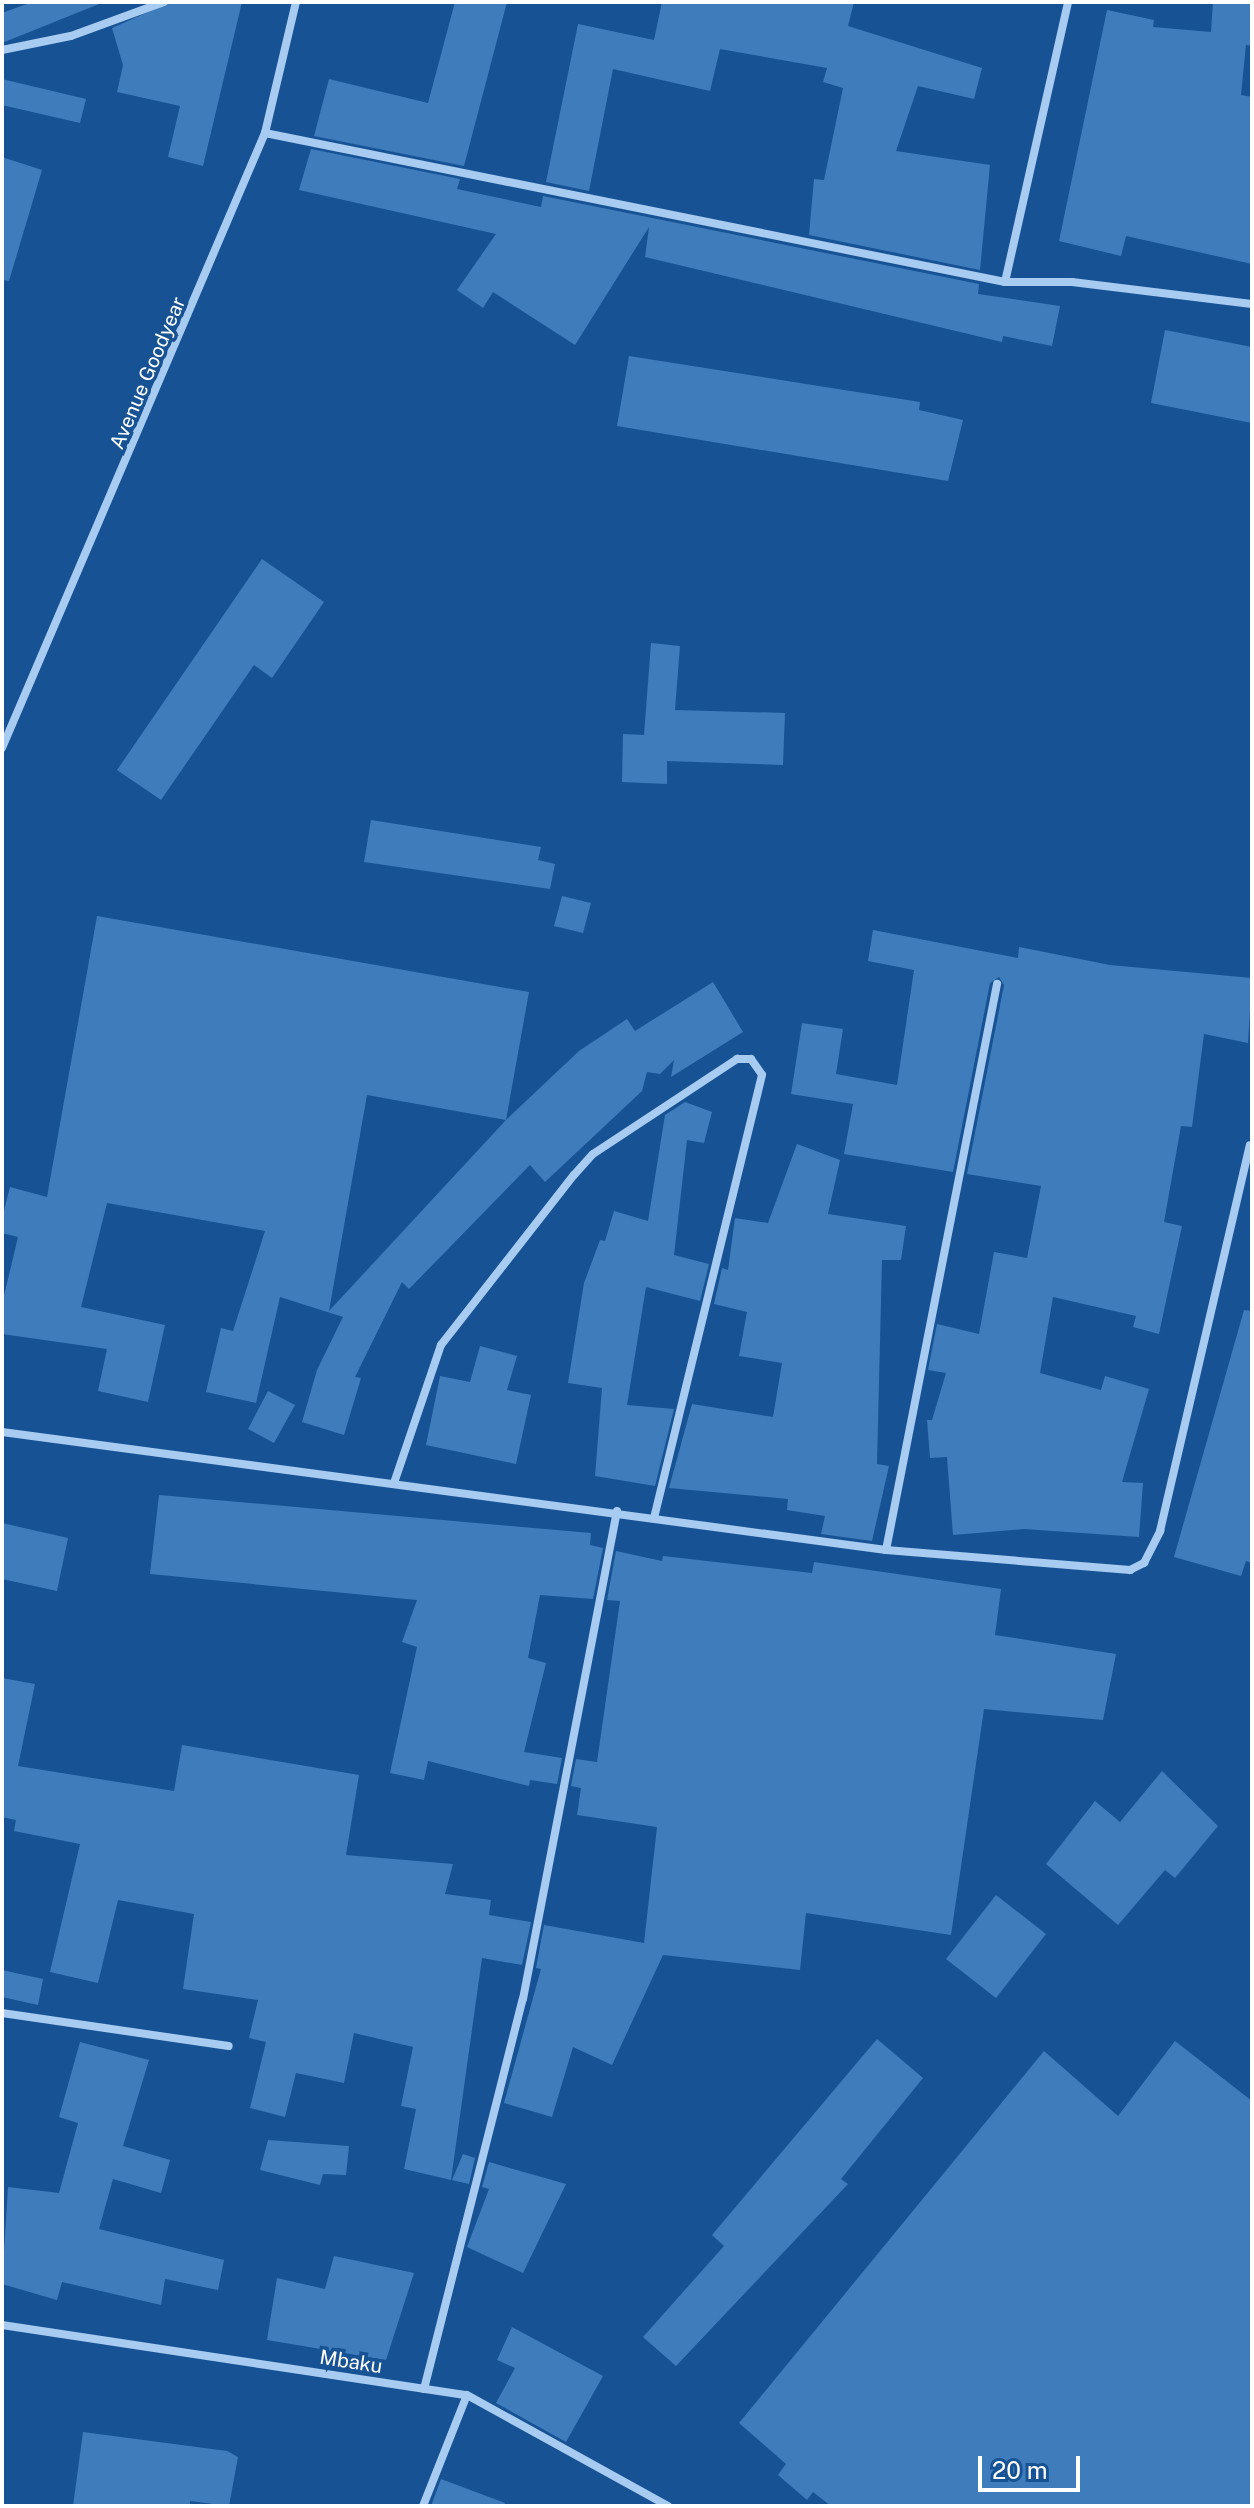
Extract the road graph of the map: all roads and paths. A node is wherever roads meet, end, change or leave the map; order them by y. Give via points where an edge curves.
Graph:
1 (164, 2) edge
2 (296, 2) edge
3 (1068, 2) edge
4 (2, 50) edge
5 (265, 133) junction
6 (1005, 282) junction
7 (1252, 304) edge
8 (2, 748) edge
9 (997, 984) dead end
10 (1250, 1145) edge
11 (2, 1432) edge
12 (394, 1483) junction
13 (617, 1511) junction
14 (655, 1515) junction
15 (886, 1550) junction
16 (2, 2013) edge
17 (229, 2046) dead end
18 (2, 2325) edge
19 (424, 2389) junction
20 (467, 2395) junction
21 (423, 2506) edge
22 (668, 2506) edge

1 - 4 street via 71,36
2 - 5 street, Avenue Goodyear
3 - 6 street
5 - 6 street
5 - 8 street, Avenue Goodyear
6 - 7 street via 1072,282
9 - 15 street
10 - 15 street via 1160,1531 1144,1563 1130,1570
11 - 12 street
12 - 13 street
12 - 14 street via 441,1345 574,1175 593,1154 737,1059 751,1059 762,1075
13 - 14 street
13 - 19 street via 523,1999
14 - 15 street
16 - 17 street
18 - 19 street, Mbaku
19 - 20 street, Mbaku
20 - 21 street
20 - 22 street, Mbaku

